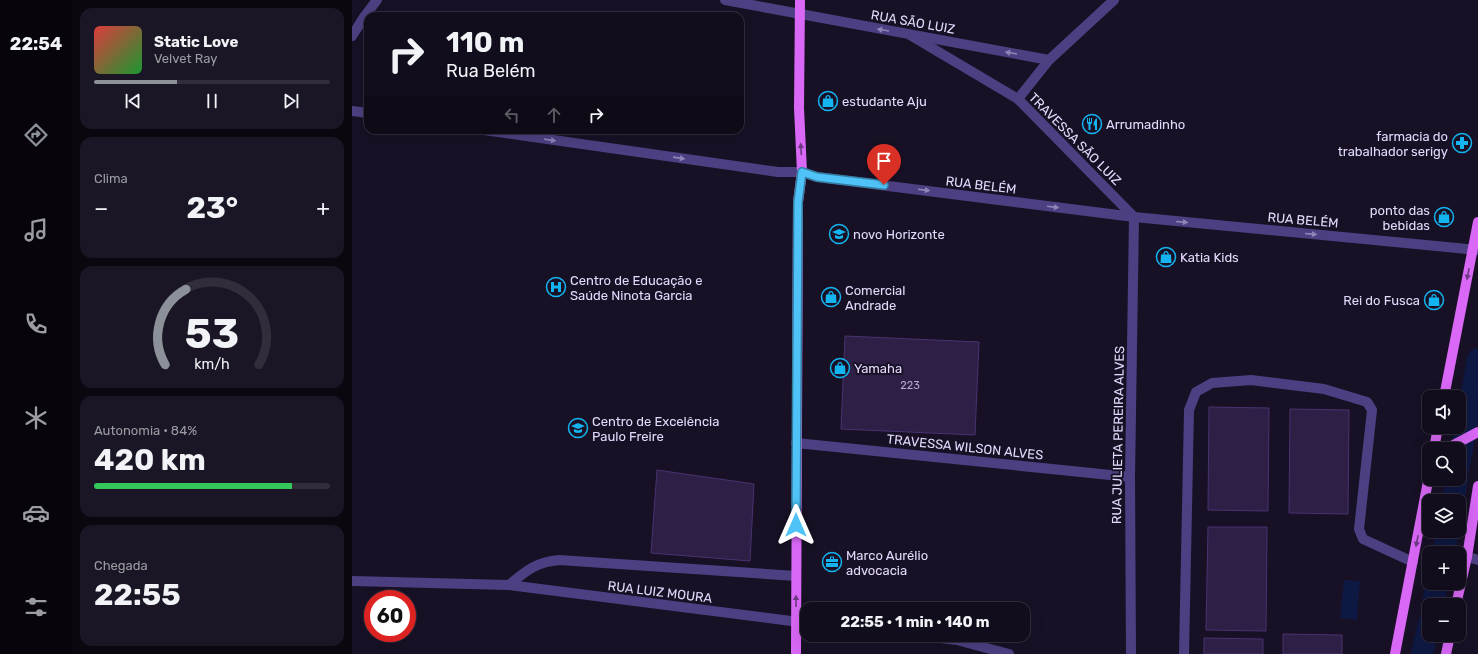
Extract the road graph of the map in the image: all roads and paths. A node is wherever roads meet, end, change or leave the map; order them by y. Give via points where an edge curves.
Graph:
1 (377, 0) edge
2 (725, 0) edge
3 (800, 0) edge
4 (1114, 0) edge
5 (368, 12) edge
6 (800, 14) junction
7 (364, 17) edge
8 (910, 35) junction
9 (352, 36) edge
10 (1049, 60) junction
11 (1018, 99) junction
12 (352, 111) edge
13 (364, 112) edge
14 (512, 134) edge
15 (802, 172) junction
16 (1134, 217) junction
17 (1478, 222) edge
18 (1475, 250) edge
19 (1445, 390) edge
20 (1478, 432) edge
21 (1459, 442) edge
22 (796, 443) junction
23 (1130, 477) junction
24 (1427, 486) edge
25 (1478, 486) edge
26 (1467, 557) junction
27 (1478, 560) edge
28 (1412, 562) junction
29 (796, 576) junction
30 (352, 581) edge
31 (509, 586) junction
32 (1458, 598) edge
33 (796, 622) junction
34 (800, 622) edge
35 (965, 642) edge
36 (1449, 642) edge
37 (796, 654) edge
38 (1010, 654) edge
39 (1131, 654) edge
40 (1184, 654) edge
41 (1395, 654) edge
42 (1446, 654) edge

1 - 5 street
2 - 6 street, RUA SÃO LUIZ
3 - 6 main road
4 - 10 street
8 -> 6 street, RUA SÃO LUIZ
15 -> 6 main road via 799,108
7 - 9 street
10 -> 8 street, RUA SÃO LUIZ
8 - 11 street, TRAVESSA SÃO LUIZ
10 - 11 street
11 - 16 street, TRAVESSA SÃO LUIZ
12 - 13 street
14 -> 15 street, RUA BELÉM via 778,172
15 -> 16 street, RUA BELÉM via 817,177
15 - 22 main road via 798,202
16 -> 18 street, RUA BELÉM
16 - 23 street, RUA JULIETA PEREIRA ALVES
17 - 18 main road
18 -> 19 main road
20 - 21 main road
22 - 23 street, TRAVESSA WILSON ALVES
22 - 29 main road
23 - 39 street, RUA JULIETA PEREIRA ALVES
24 -> 28 main road
25 - 26 main road
26 - 27 street
26 - 32 main road
28 - 40 street via 1363,539 1359,529 1372,410 1367,402 1324,388 1251,380 1212,383 1196,392 1189,410
28 - 41 main road
29 - 31 street, RUA LUIZ MOURA via 559,560 537,564
33 -> 29 main road
30 - 31 street, RUA LUIZ MOURA
31 - 33 street, RUA LUIZ MOURA
33 - 34 street, RUA LUIZ MOURA
33 - 37 main road
35 - 38 street
36 - 42 main road

